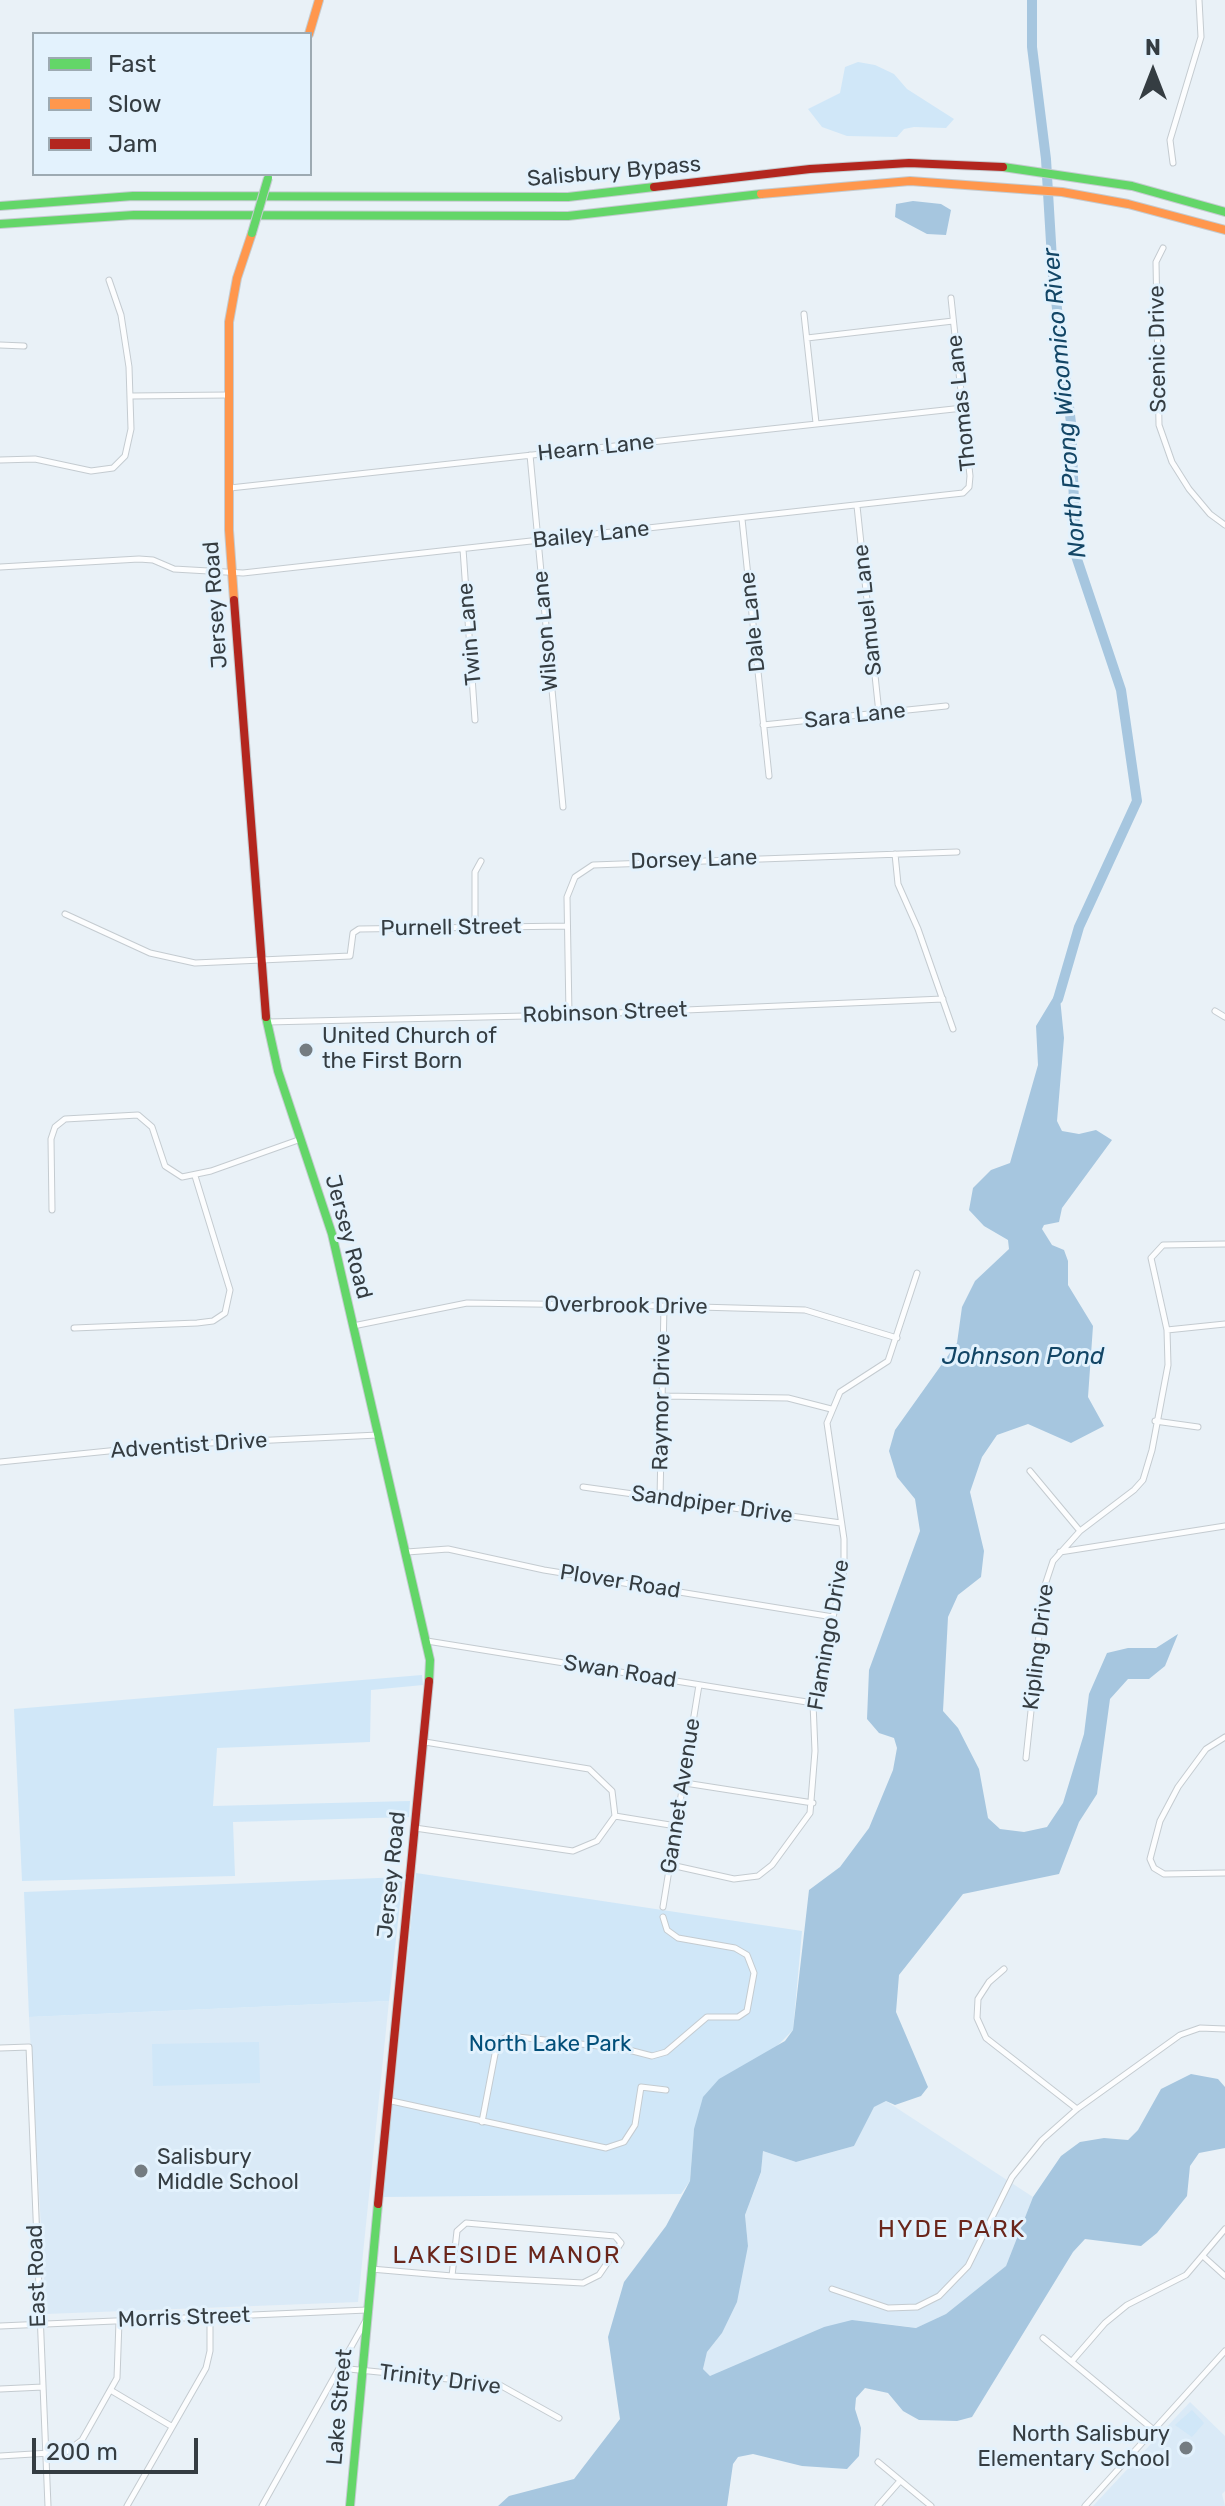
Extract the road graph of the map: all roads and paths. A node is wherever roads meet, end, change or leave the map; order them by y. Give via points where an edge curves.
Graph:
1 (319, 0) edge
2 (1199, 0) edge
3 (310, 32) edge
4 (1173, 163) dead end
5 (268, 176) edge
6 (0, 206) edge
7 (1225, 212) edge
8 (0, 224) edge
9 (1225, 230) edge
10 (1163, 248) dead end
11 (109, 280) dead end
12 (951, 298) dead end
13 (804, 314) dead end
14 (953, 321) junction
15 (807, 338) junction
16 (0, 345) edge
17 (24, 346) dead end
18 (228, 395) junction
19 (131, 396) junction
20 (963, 408) junction
21 (816, 423) junction
22 (530, 455) junction
23 (0, 460) edge
24 (229, 488) junction
25 (951, 495) joint
26 (857, 506) junction
27 (742, 519) junction
28 (1225, 525) edge
29 (538, 541) junction
30 (463, 549) junction
31 (0, 567) edge
32 (231, 572) junction
33 (946, 706) dead end
34 (879, 713) junction
35 (475, 720) dead end
36 (763, 725) junction
37 (769, 776) dead end
38 (563, 807) dead end
39 (957, 852) dead end
40 (895, 854) junction
41 (481, 861) dead end
42 (65, 914) dead end
43 (567, 926) junction
44 (475, 927) junction
45 (259, 958) junction
46 (943, 999) junction
47 (1215, 1011) dead end
48 (569, 1015) junction
49 (1225, 1017) edge
50 (266, 1022) junction
51 (953, 1029) dead end
52 (301, 1139) junction
53 (195, 1176) junction
54 (52, 1210) dead end
55 (1225, 1244) edge
56 (917, 1273) dead end
57 (664, 1306) junction
58 (1225, 1324) edge
59 (353, 1326) junction
60 (74, 1328) dead end
61 (1167, 1330) junction
62 (897, 1338) junction
63 (663, 1396) junction
64 (831, 1409) junction
65 (1155, 1421) junction
66 (1198, 1427) dead end
67 (378, 1435) junction
68 (0, 1462) edge
69 (1030, 1471) dead end
70 (583, 1487) dead end
71 (660, 1498) junction
72 (841, 1523) junction
73 (1225, 1526) edge
74 (1080, 1531) junction
75 (407, 1552) junction
76 (1059, 1552) junction
77 (833, 1617) junction
78 (427, 1641) junction
79 (699, 1685) junction
80 (813, 1703) junction
81 (1225, 1737) edge
82 (425, 1742) junction
83 (1026, 1758) dead end
84 (685, 1783) junction
85 (813, 1803) junction
86 (615, 1816) junction
87 (676, 1826) junction
88 (415, 1828) junction
89 (671, 1865) junction
90 (1225, 1873) edge
91 (663, 1907) dead end
92 (663, 1917) dead end
93 (1004, 1969) dead end
94 (1225, 2029) edge
95 (0, 2048) edge
96 (666, 2090) dead end
97 (387, 2100) junction
98 (1077, 2109) junction
99 (482, 2122) junction
100 (1225, 2229) edge
101 (1204, 2257) junction
102 (371, 2269) junction
103 (452, 2276) junction
104 (1225, 2276) edge
105 (832, 2289) dead end
106 (367, 2315) junction
107 (210, 2317) junction
108 (119, 2321) junction
109 (39, 2325) junction
110 (0, 2326) edge
111 (1043, 2338) dead end
112 (1225, 2351) edge
113 (1072, 2361) junction
114 (362, 2371) junction
115 (337, 2372) junction
116 (43, 2387) junction
117 (0, 2389) edge
118 (112, 2391) junction
119 (559, 2418) dead end
120 (171, 2426) junction
121 (1155, 2431) junction
122 (46, 2454) junction
123 (0, 2456) edge
124 (878, 2462) dead end
125 (900, 2481) junction
126 (48, 2506) edge
127 (127, 2506) edge
128 (262, 2506) edge
129 (350, 2506) edge
130 (878, 2506) edge
131 (931, 2506) edge
132 (1085, 2506) edge

1 - 3 main road
2 - 4 street via 1201,37 1170,140
5 - 18 main road, Jersey Road, bridge via 231,308
6 - 7 main road, Salisbury Bypass via 133,196 568,197 845,165 978,164 1105,180
8 - 9 main road, Salisbury Bypass via 134,215 568,216 846,184 977,183 1102,199
10 - 28 street, Scenic Drive via 1156,262 1159,425 1189,489
11 - 19 street via 125,332
12 - 14 street, Thomas Lane
13 - 15 street
14 - 15 street
14 - 20 street, Thomas Lane
15 - 21 street
16 - 17 street
18 - 19 street
18 - 24 main road, Jersey Road
19 - 23 street via 128,448 113,468 78,471 43,460
20 - 21 street, Hearn Lane
20 - 25 street, Thomas Lane via 970,483 963,493
21 - 22 street, Hearn Lane
22 - 24 street, Hearn Lane
22 - 29 street, Wilson Lane
24 - 32 main road, Jersey Road
25 - 26 street, Bailey Lane
26 - 27 street, Bailey Lane
26 - 34 street, Samuel Lane
27 - 29 street, Bailey Lane
27 - 36 street, Dale Lane
29 - 30 street, Bailey Lane
29 - 38 street, Wilson Lane
30 - 32 street, Bailey Lane
30 - 35 street, Twin Lane
31 - 32 street, Bailey Lane via 139,559 174,569
32 - 45 main road, Jersey Road
33 - 34 street, Sara Lane
34 - 36 street, Sara Lane
36 - 37 street
39 - 40 street, Dorsey Lane
40 - 43 street, Dorsey Lane via 593,865 572,883
40 - 46 street via 898,884
41 - 44 street via 475,872
42 - 45 street via 172,960
43 - 44 street, Purnell Street
43 - 48 street, Dorsey Lane
44 - 45 street, Purnell Street via 359,929 350,956
45 - 50 main road, Jersey Road
46 - 48 street, Robinson Street
46 - 51 street
47 - 49 street
48 - 50 street, Robinson Street
50 - 52 main road, Jersey Road
52 - 53 street
52 - 59 main road, Jersey Road via 332,1234
53 - 54 street via 168,1170 152,1127 138,1115 65,1119 51,1139
53 - 60 street via 230,1290 225,1313 197,1323
55 - 61 street, Kipling Drive via 1158,1249 1151,1266
56 - 62 street
57 - 59 street, Overbrook Drive via 456,1304
57 - 62 street, Overbrook Drive via 805,1310
57 - 63 street, Raymor Drive
58 - 61 street
59 - 67 main road, Jersey Road
61 - 65 street, Kipling Drive via 1168,1365
62 - 64 street via 888,1361 846,1386
63 - 64 street via 788,1398
63 - 71 street, Raymor Drive
64 - 72 street, Flamingo Drive via 825,1431
65 - 66 street
65 - 74 street, Kipling Drive via 1143,1480
67 - 68 street, Adventist Drive via 168,1445
67 - 75 main road, Jersey Road
69 - 74 street
70 - 71 street, Sandpiper Drive
71 - 72 street, Sandpiper Drive
72 - 77 street, Flamingo Drive via 844,1570
73 - 76 street
74 - 76 street, Kipling Drive
75 - 77 street, Plover Road via 448,1549
75 - 78 main road, Jersey Road
76 - 83 street, Kipling Drive via 1044,1588
77 - 80 street, Flamingo Drive
78 - 79 street, Swan Road
78 - 82 main road, Jersey Road via 431,1676
79 - 80 street, Swan Road
79 - 84 street, Gannet Avenue
80 - 85 street, Flamingo Drive
81 - 90 street via 1206,1749 1160,1821 1150,1859 1164,1874
82 - 86 street via 589,1769 612,1791
82 - 88 main road, Jersey Road
84 - 85 street
84 - 87 street, Gannet Avenue
85 - 89 street, Flamingo Drive via 803,1826 758,1876 734,1879
86 - 87 street
86 - 88 street via 597,1841 573,1851
87 - 89 street, Gannet Avenue
88 - 97 main road, Jersey Road
89 - 91 street, Gannet Avenue
92 - 99 street via 667,1930 678,1938 747,1955 754,1973 747,2011 738,2017 707,2017 666,2052 652,2056 509,2036 495,2054
93 - 98 street via 978,1999 977,2018 986,2038
94 - 98 street via 1200,2028 1180,2035
95 - 109 street, East Road via 29,2047
96 - 99 street via 641,2087 635,2125 624,2142 606,2148
97 - 99 street
97 - 102 main road, Jersey Road
98 - 105 street via 1012,2177 968,2266 939,2296 917,2307 888,2308
100 - 101 street
101 - 104 street
101 - 113 street via 1178,2282 1127,2305
102 - 103 street
102 - 106 main road, Jersey Road
103 - 103 street via 459,2226 466,2223 619,2237 621,2243 591,2281
106 - 107 street, Morris Street
106 - 114 main road, Lake Street
106 - 115 street
107 - 108 street, Morris Street
107 - 120 street via 209,2361
108 - 109 street, Morris Street
108 - 118 street via 119,2369
109 - 110 street, Morris Street
109 - 116 street, East Road
111 - 113 street
112 - 121 street
113 - 121 street
114 - 115 street, Trinity Drive
114 - 119 street, Trinity Drive via 498,2384
114 - 129 main road, Lake Street
115 - 128 street
116 - 117 street
116 - 122 street, East Road
118 - 120 street
118 - 122 street via 73,2449
120 - 127 street
121 - 132 street
122 - 123 street
122 - 126 street, East Road
124 - 125 street
125 - 130 street
125 - 131 street

